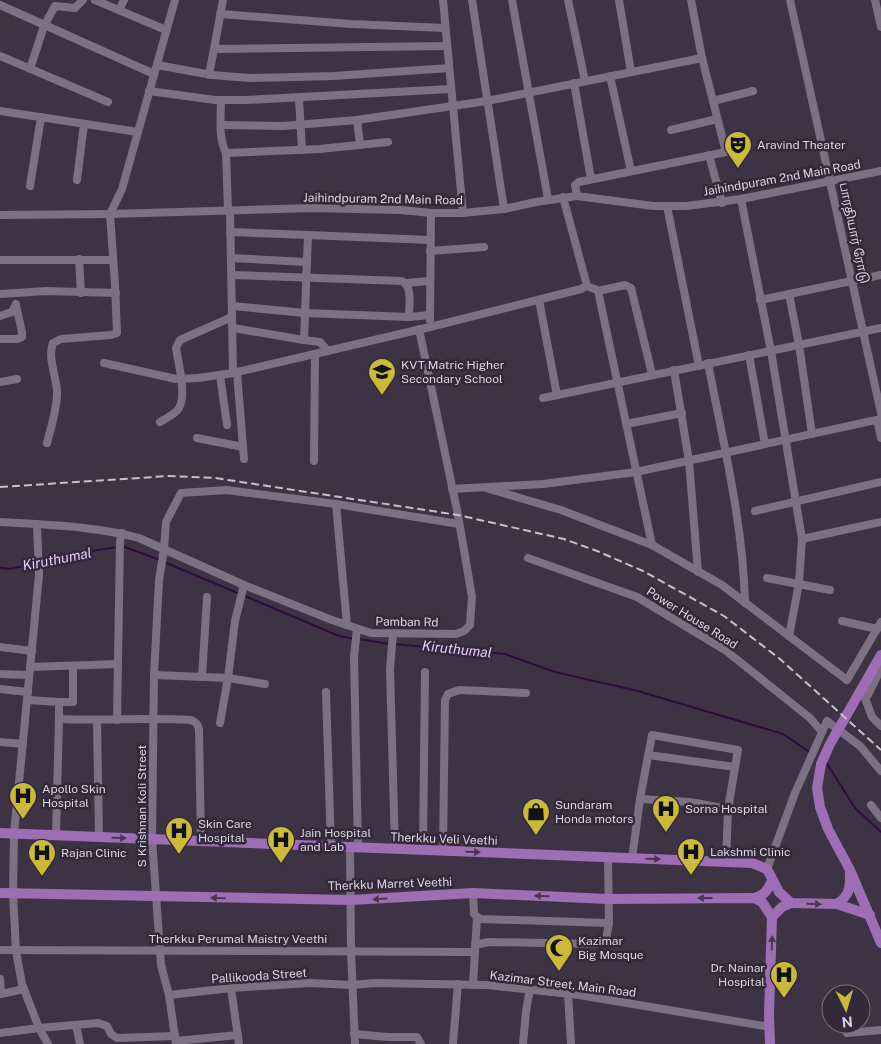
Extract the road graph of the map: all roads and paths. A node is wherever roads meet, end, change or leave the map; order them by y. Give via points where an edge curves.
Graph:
1 (83, 0) edge
2 (95, 0) edge
3 (124, 0) edge
4 (175, 0) edge
5 (223, 0) edge
6 (443, 0) edge
7 (472, 0) edge
8 (512, 0) edge
9 (568, 0) edge
10 (619, 0) edge
11 (691, 0) edge
12 (790, 0) edge
13 (875, 0) edge
14 (0, 6) edge
15 (120, 10) junction
16 (223, 15) junction
17 (44, 26) junction
18 (881, 27) edge
19 (445, 28) junction
20 (166, 30) junction
21 (447, 46) junction
22 (217, 50) junction
23 (0, 56) edge
24 (702, 58) junction
25 (157, 65) junction
26 (449, 68) junction
27 (30, 69) junction
28 (631, 72) junction
29 (154, 74) junction
30 (212, 75) junction
31 (610, 76) junction
32 (584, 81) junction
33 (574, 83) junction
34 (451, 89) junction
35 (149, 91) junction
36 (528, 91) junction
37 (753, 91) dead end
38 (299, 98) junction
39 (214, 99) junction
40 (487, 101) junction
41 (713, 101) junction
42 (108, 102) dead end
43 (452, 107) junction
44 (0, 111) edge
45 (41, 117) junction
46 (717, 118) junction
47 (357, 120) junction
48 (84, 124) junction
49 (300, 124) junction
50 (220, 125) junction
51 (671, 130) dead end
52 (138, 132) junction
53 (388, 142) dead end
54 (360, 145) junction
55 (302, 150) junction
56 (226, 153) junction
57 (709, 155) junction
58 (631, 170) junction
59 (881, 171) edge
60 (591, 179) junction
61 (77, 180) dead end
62 (831, 181) junction
63 (30, 186) dead end
64 (577, 196) junction
65 (563, 197) junction
66 (740, 199) junction
67 (548, 200) junction
68 (722, 203) junction
69 (667, 206) junction
70 (504, 209) junction
71 (229, 210) junction
72 (431, 213) junction
73 (463, 213) junction
74 (110, 214) junction
75 (0, 215) edge
76 (230, 232) junction
77 (308, 235) junction
78 (430, 240) junction
79 (484, 247) dead end
80 (430, 251) junction
81 (231, 258) junction
82 (79, 259) junction
83 (0, 260) edge
84 (113, 260) junction
85 (307, 262) junction
86 (232, 275) junction
87 (881, 275) edge
88 (306, 277) junction
89 (430, 280) junction
90 (852, 280) junction
91 (406, 283) junction
92 (586, 286) junction
93 (598, 291) junction
94 (16, 292) junction
95 (80, 293) junction
96 (116, 293) junction
97 (0, 294) edge
98 (789, 294) junction
99 (539, 300) junction
100 (760, 300) junction
101 (16, 305) junction
102 (232, 306) junction
103 (305, 313) junction
104 (430, 315) junction
105 (0, 316) edge
106 (232, 317) junction
107 (409, 317) junction
108 (430, 326) junction
109 (232, 328) junction
110 (881, 328) edge
111 (419, 329) junction
112 (864, 332) junction
113 (0, 339) edge
114 (304, 340) junction
115 (799, 345) junction
116 (328, 351) junction
117 (770, 351) junction
118 (314, 354) junction
119 (749, 355) junction
120 (104, 363) dead end
121 (708, 363) junction
122 (699, 366) junction
123 (674, 370) junction
124 (235, 372) junction
125 (652, 374) junction
126 (220, 375) junction
127 (17, 379) dead end
128 (181, 379) junction
129 (0, 382) edge
130 (617, 382) junction
131 (557, 395) junction
132 (543, 398) dead end
133 (682, 413) junction
134 (880, 417) edge
135 (160, 422) dead end
136 (626, 424) junction
137 (227, 425) dead end
138 (812, 434) junction
139 (197, 438) dead end
140 (881, 438) edge
141 (786, 440) junction
142 (47, 443) dead end
143 (765, 444) junction
144 (243, 447) junction
145 (725, 452) junction
146 (244, 459) dead end
147 (689, 461) junction
148 (314, 462) dead end
149 (636, 472) junction
150 (881, 482) edge
151 (486, 488) junction
152 (452, 489) junction
153 (796, 503) junction
154 (336, 504) junction
155 (755, 511) dead end
156 (0, 522) edge
157 (881, 522) edge
158 (37, 524) junction
159 (459, 524) junction
160 (121, 537) junction
161 (802, 539) junction
162 (652, 545) junction
163 (164, 551) junction
164 (528, 558) dead end
165 (698, 572) junction
166 (768, 578) dead end
167 (799, 583) junction
168 (244, 587) junction
169 (830, 590) dead end
170 (207, 597) dead end
171 (745, 603) junction
172 (842, 621) dead end
173 (879, 625) edge
174 (347, 626) junction
175 (357, 632) junction
176 (789, 636) junction
177 (393, 637) junction
178 (0, 647) edge
179 (32, 651) junction
180 (881, 655) edge
181 (118, 664) junction
182 (73, 666) junction
183 (881, 668) edge
184 (30, 671) junction
185 (425, 672) dead end
186 (0, 674) edge
187 (154, 675) junction
188 (202, 677) junction
189 (228, 678) junction
190 (265, 684) dead end
191 (0, 689) edge
192 (326, 692) dead end
193 (526, 692) dead end
194 (27, 696) junction
195 (59, 702) junction
196 (153, 718) junction
197 (59, 719) junction
198 (117, 720) junction
199 (97, 721) junction
200 (220, 723) dead end
201 (881, 726) edge
202 (822, 732) junction
203 (0, 742) edge
204 (23, 744) junction
205 (648, 755) junction
206 (735, 767) junction
207 (881, 771) edge
208 (640, 799) junction
209 (870, 805) dead end
210 (728, 809) junction
211 (881, 818) edge
212 (0, 833) edge
213 (14, 834) junction
214 (56, 836) junction
215 (98, 837) junction
216 (152, 839) junction
217 (201, 841) junction
218 (332, 846) junction
219 (354, 848) junction
220 (395, 849) junction
221 (423, 850) junction
222 (443, 851) junction
223 (608, 858) junction
224 (632, 858) junction
225 (726, 862) junction
226 (767, 869) junction
227 (850, 870) junction
228 (772, 881) junction
229 (0, 893) edge
230 (473, 893) junction
231 (13, 894) junction
232 (156, 896) junction
233 (754, 898) junction
234 (608, 899) junction
235 (351, 900) junction
236 (791, 904) junction
237 (837, 904) junction
238 (870, 915) junction
239 (477, 917) junction
240 (772, 917) junction
241 (609, 923) junction
242 (881, 943) edge
243 (475, 948) junction
244 (0, 950) edge
245 (160, 950) junction
246 (16, 951) junction
247 (351, 951) junction
248 (0, 979) edge
249 (458, 984) junction
250 (352, 985) junction
251 (473, 985) junction
252 (231, 988) junction
253 (24, 989) junction
254 (530, 989) junction
255 (568, 994) junction
256 (168, 995) junction
257 (76, 1025) junction
258 (770, 1027) junction
259 (39, 1028) junction
260 (0, 1034) edge
261 (354, 1034) junction
262 (238, 1035) junction
263 (176, 1040) edge
264 (134, 1041) edge
265 (48, 1044) edge
266 (80, 1044) edge
267 (239, 1044) edge
268 (355, 1044) edge
269 (422, 1044) edge
270 (453, 1044) edge
271 (523, 1044) edge
272 (571, 1044) edge
273 (770, 1044) edge

1 - 17 street via 75,8 55,6
2 - 15 street
3 - 15 street
4 - 20 street
5 - 16 street
6 - 19 street
7 - 40 street
8 - 36 street
9 - 32 street
10 - 28 street
11 - 24 street
12 - 62 street, பாரதியார் ரோடு
13 - 18 street
14 - 17 street
15 - 20 street
16 - 19 street
16 - 22 street
17 - 27 street
17 - 29 street
19 - 21 street
20 - 25 street
21 - 22 street
21 - 26 street
22 - 30 street
23 - 27 street
24 - 28 street
24 - 41 street
25 - 29 street
25 - 30 street
26 - 30 street via 334,76 250,78
26 - 34 street
27 - 42 street
28 - 31 street
29 - 35 street
31 - 32 street
31 - 58 street
32 - 33 street
33 - 36 street
33 - 60 street
34 - 38 street
34 - 43 street
35 - 39 street
35 - 52 street
36 - 40 street
36 - 67 street
37 - 41 street
38 - 39 street
38 - 49 street
39 - 50 street
40 - 43 street
40 - 70 street
41 - 46 street
43 - 47 street
43 - 73 street
44 - 45 street
45 - 48 street
45 - 63 street
46 - 51 street
46 - 57 street via 726,152
47 - 49 street
47 - 54 street
48 - 52 street
48 - 61 street
49 - 50 street
49 - 55 street
50 - 56 street
52 - 74 street via 122,189
53 - 54 street
54 - 55 street
55 - 56 street
56 - 71 street
57 - 58 street
57 - 68 street
58 - 60 street
59 - 62 street, Jaihindpuram 2nd Main Road
60 - 64 street via 576,184
62 - 66 street, Jaihindpuram 2nd Main Road
62 - 90 street, பாரதியார் ரோடு
64 - 65 street, Jaihindpuram 2nd Main Road
64 - 69 street, Jaihindpuram 2nd Main Road
65 - 67 street, Jaihindpuram 2nd Main Road
65 - 92 street
66 - 68 street, Jaihindpuram 2nd Main Road
66 - 100 street
67 - 70 street, Jaihindpuram 2nd Main Road
68 - 69 street, Jaihindpuram 2nd Main Road
69 - 122 street
70 - 73 street, Jaihindpuram 2nd Main Road
71 - 72 street, Jaihindpuram 2nd Main Road via 313,208
71 - 74 street, Jaihindpuram 2nd Main Road
71 - 76 street
72 - 73 street, Jaihindpuram 2nd Main Road
72 - 78 street
74 - 75 street, Jaihindpuram 2nd Main Road
74 - 84 street
76 - 77 street
76 - 81 street
77 - 78 street
77 - 85 street
78 - 80 street
79 - 80 street
80 - 89 street
81 - 85 street
81 - 86 street
82 - 83 street
82 - 84 street
82 - 95 street
84 - 96 street
85 - 88 street
86 - 88 street
86 - 102 street
87 - 90 street
88 - 91 street
88 - 103 street
89 - 91 street
89 - 104 street
90 - 98 street
90 - 112 street, பாரதியார் ரோடு
91 - 107 street
92 - 93 street
92 - 99 street
93 - 125 street via 625,285 632,288
93 - 130 street
94 - 95 street
94 - 97 street
94 - 101 street
95 - 96 street
96 - 142 street via 117,333 61,339 51,345 57,391
98 - 100 street
98 - 115 street
99 - 108 street
99 - 131 street
100 - 117 street
101 - 105 street via 12,312
101 - 113 street via 22,338
102 - 103 street
102 - 106 street
103 - 107 street
103 - 114 street
104 - 107 street
104 - 108 street
106 - 109 street
106 - 128 street via 177,343
108 - 111 street
109 - 114 street
109 - 124 street
110 - 112 street
111 - 116 street
111 - 152 street, Pamban Rd
112 - 115 street
112 - 134 street, பாரதியார் ரோடு
114 - 116 street via 320,342
115 - 117 street
115 - 138 street
116 - 118 street
117 - 119 street
117 - 141 street
118 - 124 street
118 - 148 street
119 - 121 street
119 - 143 street
120 - 128 street
121 - 122 street
121 - 145 street
122 - 123 street
123 - 125 street
123 - 133 street
124 - 126 street
124 - 144 street
125 - 130 street
126 - 128 street
126 - 137 street
127 - 129 street
128 - 135 street via 182,401 179,408
130 - 131 street
130 - 136 street
131 - 132 street
133 - 136 street
133 - 147 street
134 - 138 street
134 - 140 street, பாரதியார் ரோடு
136 - 149 street
138 - 141 street
139 - 144 street
141 - 143 street
141 - 153 street
143 - 145 street
144 - 146 street
145 - 147 street
145 - 171 street via 740,533
147 - 149 street
147 - 165 street
149 - 151 street
149 - 162 street
150 - 153 street
151 - 152 street
151 - 162 street via 561,510
152 - 159 street, Pamban Rd
153 - 155 street
153 - 161 street
154 - 159 street
154 - 163 street, S Krishnan Koli Street via 226,490 181,493 166,522
154 - 174 street
156 - 158 street, Pamban Rd
157 - 161 street
158 - 160 street, Pamban Rd
158 - 179 street via 39,569
159 - 177 street, Pamban Rd via 472,597 470,625 456,634
160 - 163 street, Pamban Rd via 139,538
160 - 181 street
161 - 167 street
162 - 165 street
163 - 168 street, Pamban Rd
163 - 187 street, S Krishnan Koli Street
164 - 202 street, Power House Road via 645,602 726,650 810,718
165 - 171 street
166 - 167 street
167 - 169 street
167 - 176 street
168 - 174 street, Pamban Rd
168 - 189 street via 234,621
170 - 188 street
171 - 176 street
172 - 173 street
173 - 176 street via 847,680
174 - 175 street, Pamban Rd
175 - 177 street, Pamban Rd
175 - 219 street
177 - 220 street via 390,669
178 - 179 street
179 - 184 street
180 - 227 main road via 830,744 818,776 820,807
181 - 182 street
181 - 198 street
182 - 184 street
182 - 195 street via 73,702
183 - 201 street via 865,698 872,718
184 - 186 street
184 - 194 street
185 - 221 street
187 - 188 street
187 - 196 street, S Krishnan Koli Street
188 - 189 street
189 - 190 street
189 - 200 street
191 - 194 street
192 - 218 street
193 - 222 street via 459,690 448,694 445,700
194 - 195 street
194 - 204 street
195 - 197 street
196 - 198 street
196 - 216 street, S Krishnan Koli Street
196 - 217 street via 191,720 198,725
197 - 199 street
197 - 214 street
198 - 199 street
199 - 215 street
202 - 207 street via 827,721 860,746
202 - 226 street
203 - 204 street
204 - 213 street
205 - 206 street
205 - 206 street via 652,735 738,750
205 - 208 street
206 - 210 street
208 - 210 street via 690,802
208 - 224 street
209 - 211 street
210 - 225 street
212 - 213 main road, Therkku Veli Veethi
213 - 214 main road, Therkku Veli Veethi
213 - 231 street
214 - 215 main road, Therkku Veli Veethi
215 -> 216 main road, Therkku Veli Veethi
216 - 217 main road, Therkku Veli Veethi
216 - 232 street, S Krishnan Koli Street
217 - 218 main road, Therkku Veli Veethi
218 - 219 main road, Therkku Veli Veethi
219 - 220 main road, Therkku Veli Veethi
219 - 235 street
220 - 221 main road, Therkku Veli Veethi
221 - 222 main road, Therkku Veli Veethi
222 -> 223 main road, Therkku Veli Veethi
223 - 224 main road, Therkku Veli Veethi
223 - 234 street
224 -> 225 main road, Therkku Veli Veethi
225 - 226 main road, Therkku Veli Veethi via 752,863
226 - 228 main road
227 - 237 main road via 849,892
227 - 238 main road
228 - 233 main road via 767,892
228 - 236 main road
229 - 231 main road, Therkku Marret Veethi
234 -> 230 main road, Therkku Marret Veethi
230 -> 235 main road, Therkku Marret Veethi
230 - 239 street via 473,910
231 - 232 main road, Therkku Marret Veethi
231 - 246 street
235 -> 232 main road, Therkku Marret Veethi
232 - 245 street, S Krishnan Koli Street
233 -> 234 main road, Therkku Marret Veethi
233 - 240 main road via 762,902
234 - 241 street
235 - 247 street
236 -> 237 main road
236 - 240 main road via 782,907
237 - 238 main road
238 - 242 main road
239 - 241 street
239 - 243 street
258 -> 240 main road
241 - 243 street, Therkku Perumal Maistry Veethi via 606,940 596,944 489,942
243 - 247 street, Therkku Perumal Maistry Veethi
243 - 251 street
244 - 246 street, Therkku Perumal Maistry Veethi
245 - 246 street, Therkku Perumal Maistry Veethi
245 - 247 street, Therkku Perumal Maistry Veethi
245 - 256 street, S Krishnan Koli Street
246 - 253 street
247 - 250 street
248 - 253 street via 1,994
249 - 250 street, Kazimar Street, Main Road
249 - 251 street, Kazimar Street, Main Road
249 - 270 street
250 - 252 street, Pallikooda Street via 310,983
250 - 261 street
251 - 254 street, Kazimar Street, Main Road
252 - 256 street, Pallikooda Street
252 - 262 street
253 - 259 street
254 - 255 street, Kazimar Street, Main Road
254 - 271 street
255 - 258 street, Kazimar Street, Main Road
255 - 272 street
256 - 263 street, S Krishnan Koli Street
257 - 259 street
257 - 264 street via 104,1024 114,1037
257 - 266 street
258 - 273 main road
259 - 260 street
259 - 265 street
261 - 268 street
261 - 269 street via 417,1037
262 - 263 street
262 - 267 street
263 - 264 street

